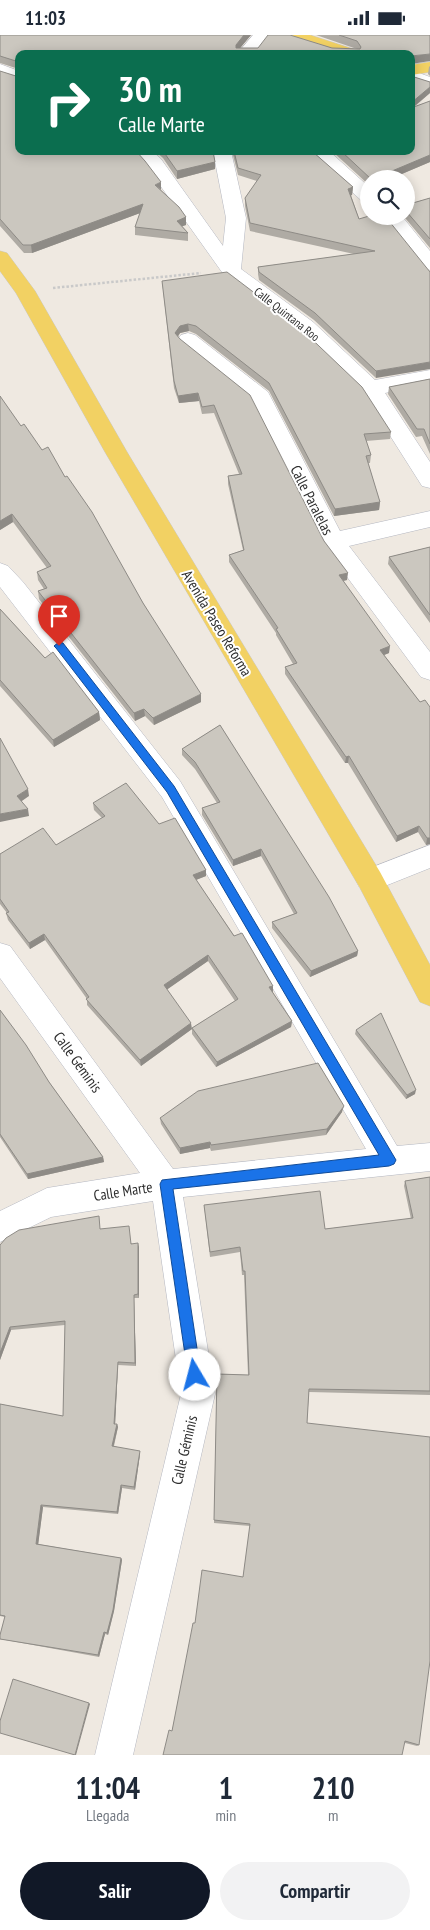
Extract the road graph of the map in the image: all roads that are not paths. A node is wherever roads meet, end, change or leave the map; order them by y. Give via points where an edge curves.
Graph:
1 (263, 35) edge
2 (292, 35) edge
3 (250, 50) edge
4 (338, 50) edge
5 (430, 67) edge
6 (0, 69) edge
7 (415, 69) edge
8 (15, 76) edge
9 (415, 77) edge
10 (430, 84) edge
11 (145, 155) edge
12 (223, 155) edge
13 (322, 155) edge
14 (360, 189) edge
15 (399, 225) edge
16 (0, 257) edge
17 (430, 264) edge
18 (231, 271) junction
19 (188, 340) dead end
20 (430, 377) edge
21 (371, 387) junction
22 (430, 480) edge
23 (430, 519) edge
24 (333, 541) junction
25 (5, 585) edge
26 (430, 670) edge
27 (430, 855) edge
28 (370, 880) junction
29 (0, 955) edge
30 (430, 993) edge
31 (430, 1157) edge
32 (389, 1160) junction
33 (166, 1184) junction
34 (0, 1227) edge
35 (114, 1755) edge

1 - 3 street
2 - 4 main road
5 - 7 main road
6 - 8 street
9 - 10 street
11 - 18 street, Calle Quintana Roo via 154,163
12 - 18 street via 236,218
13 - 14 street
15 - 17 street
16 - 28 main road, Avenida Paseo Reforma via 25,291 121,461
18 - 21 street, Calle Quintana Roo via 306,327
19 - 24 street, Calle Paralelas via 260,397
20 - 21 street
21 - 22 street, Calle Quintana Roo
23 - 24 street
24 - 26 street, Calle Paralelas
25 - 32 street via 170,789
27 - 28 street
28 - 30 main road, Avenida Paseo Reforma
29 - 33 street, Calle Géminis
31 - 32 street, Calle Marte
32 - 33 street, Calle Marte
33 - 34 street, Calle Marte via 47,1203
33 - 35 street, Calle Géminis via 198,1394

